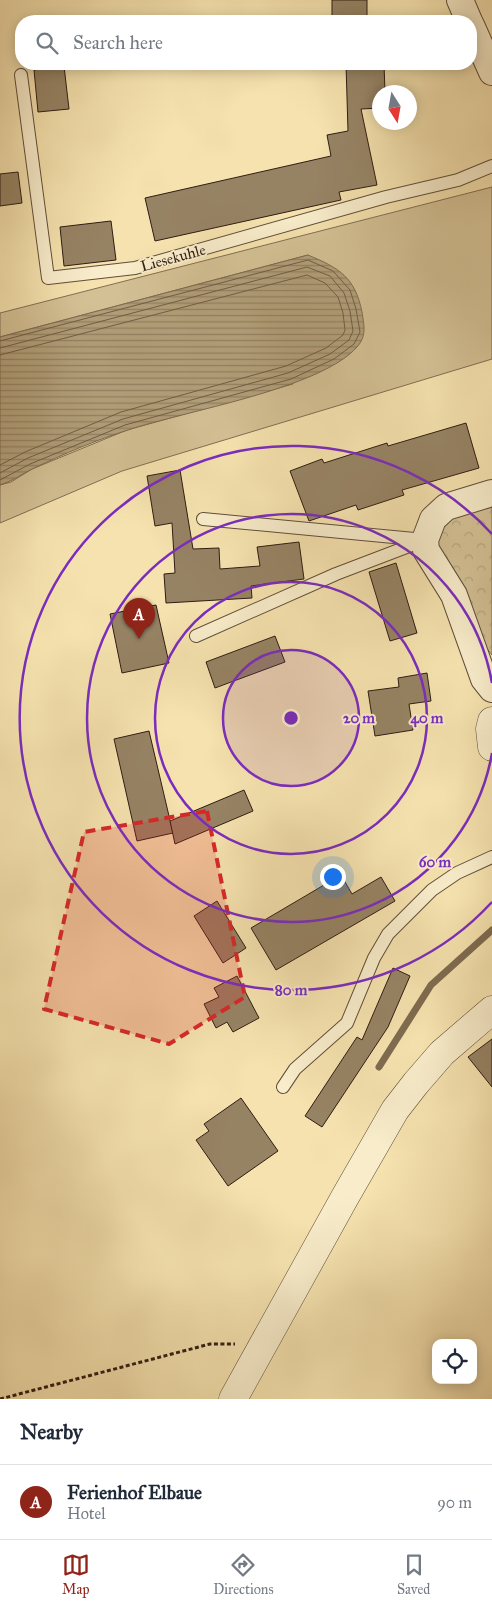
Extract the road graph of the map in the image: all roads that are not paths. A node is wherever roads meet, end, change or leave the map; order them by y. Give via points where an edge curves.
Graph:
1 (460, 0) edge
2 (466, 15) edge
3 (477, 38) edge
4 (492, 72) edge
5 (21, 75) dead end
6 (492, 166) edge
7 (492, 493) edge
8 (203, 519) dead end
9 (425, 540) junction
10 (196, 636) dead end
11 (492, 689) edge
12 (492, 721) edge
13 (492, 747) edge
14 (492, 857) edge
15 (492, 1010) edge
16 (283, 1087) dead end
17 (233, 1399) edge

1 - 2 street
3 - 4 street
5 - 6 lane, Liesekuhle via 48,278 135,268 386,197 458,180
7 - 9 street via 446,507 433,518
8 - 9 lane
9 - 10 lane via 336,574
9 - 11 street via 426,550 454,595 484,679
12 - 13 street
14 - 16 lane via 457,873 432,890 388,934 374,958 347,1023 295,1068
15 - 17 street via 442,1053 396,1110

